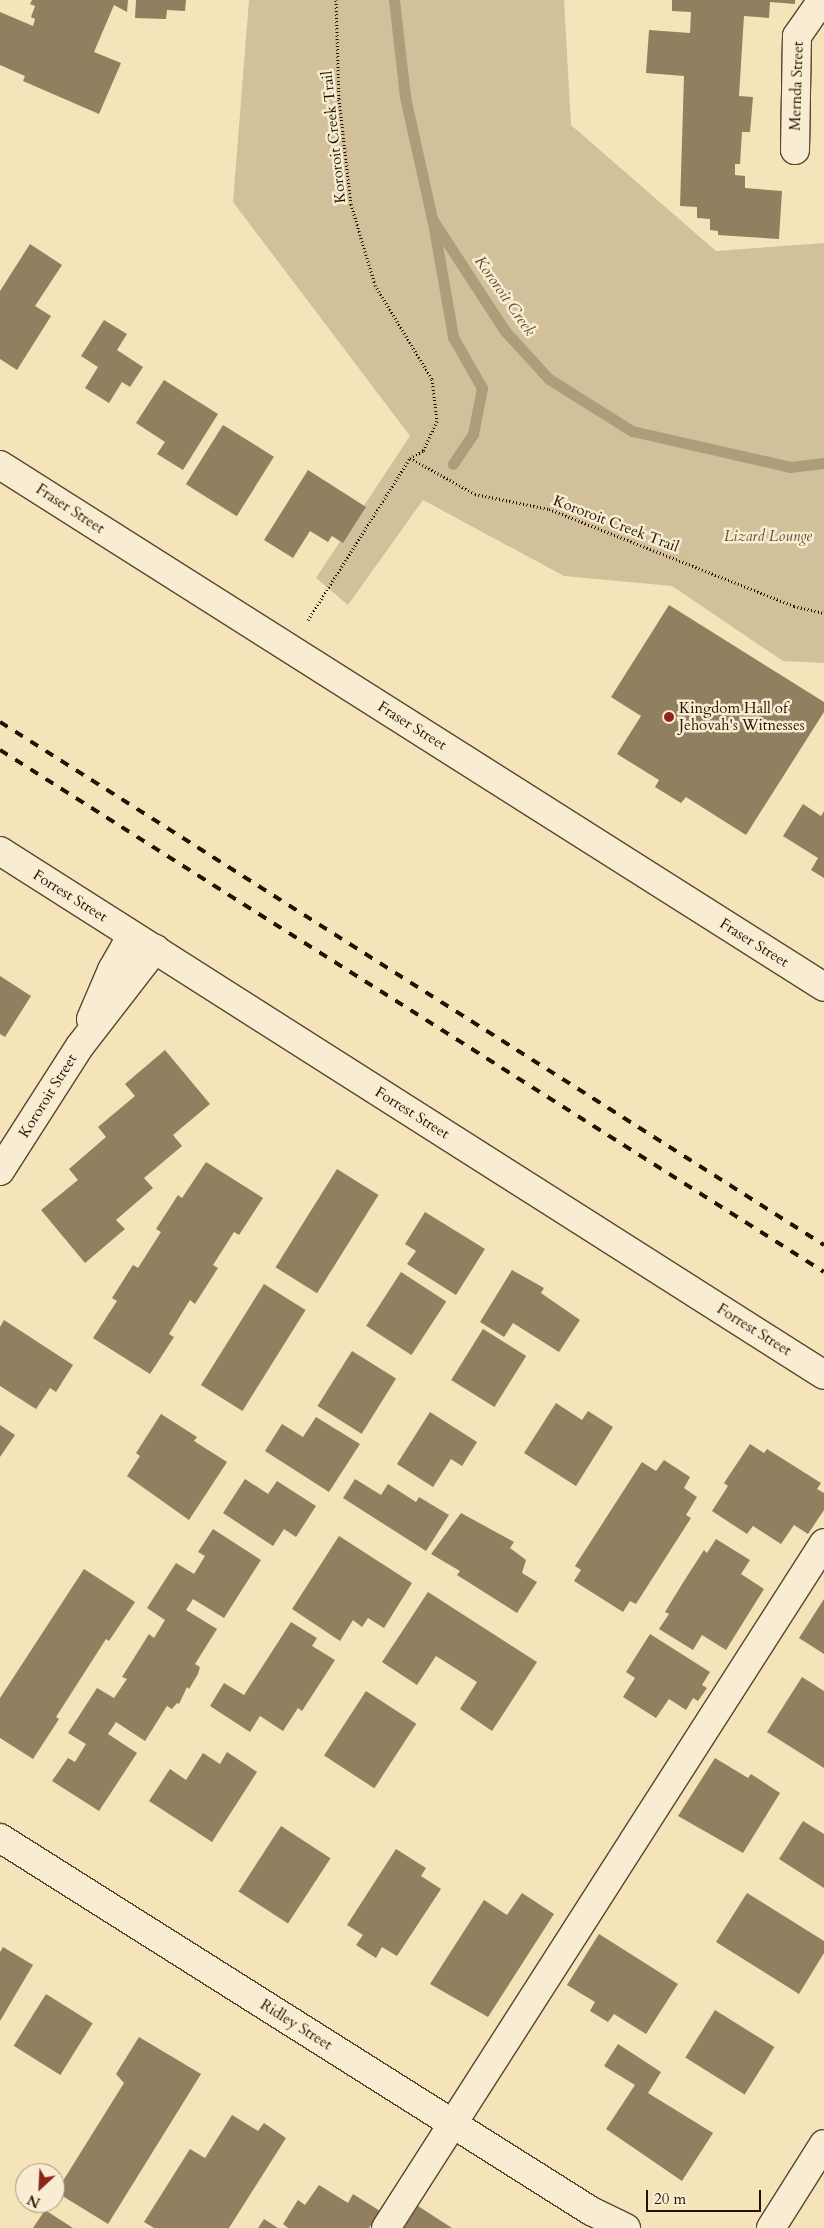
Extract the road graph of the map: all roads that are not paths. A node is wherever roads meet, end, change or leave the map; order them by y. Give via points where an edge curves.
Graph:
1 (822, 0) edge
2 (795, 150) dead end
3 (0, 465) edge
4 (0, 851) edge
5 (132, 935) junction
6 (155, 949) junction
7 (824, 987) edge
8 (80, 1046) junction
9 (0, 1171) edge
10 (824, 1375) edge
11 (824, 1543) edge
12 (0, 1838) edge
13 (453, 2124) junction
14 (824, 2144) edge
15 (591, 2211) junction
16 (386, 2228) edge
17 (613, 2228) edge
18 (626, 2228) edge
19 (770, 2228) edge

1 - 2 street, Mernda Street via 797,36
3 - 7 street, Fraser Street
4 - 5 street, Forrest Street
5 - 6 street, Forrest Street
5 - 8 street, Kororoit Street via 112,970
6 - 8 street, Kororoit Street
6 - 10 street, Forrest Street
8 - 9 street, Kororoit Street
11 - 13 street
12 - 13 street, Ridley Street
13 - 15 street, Ridley Street
13 - 16 street
14 - 19 street
15 - 17 street, Ridley Street
15 - 18 street, Ridley Street

